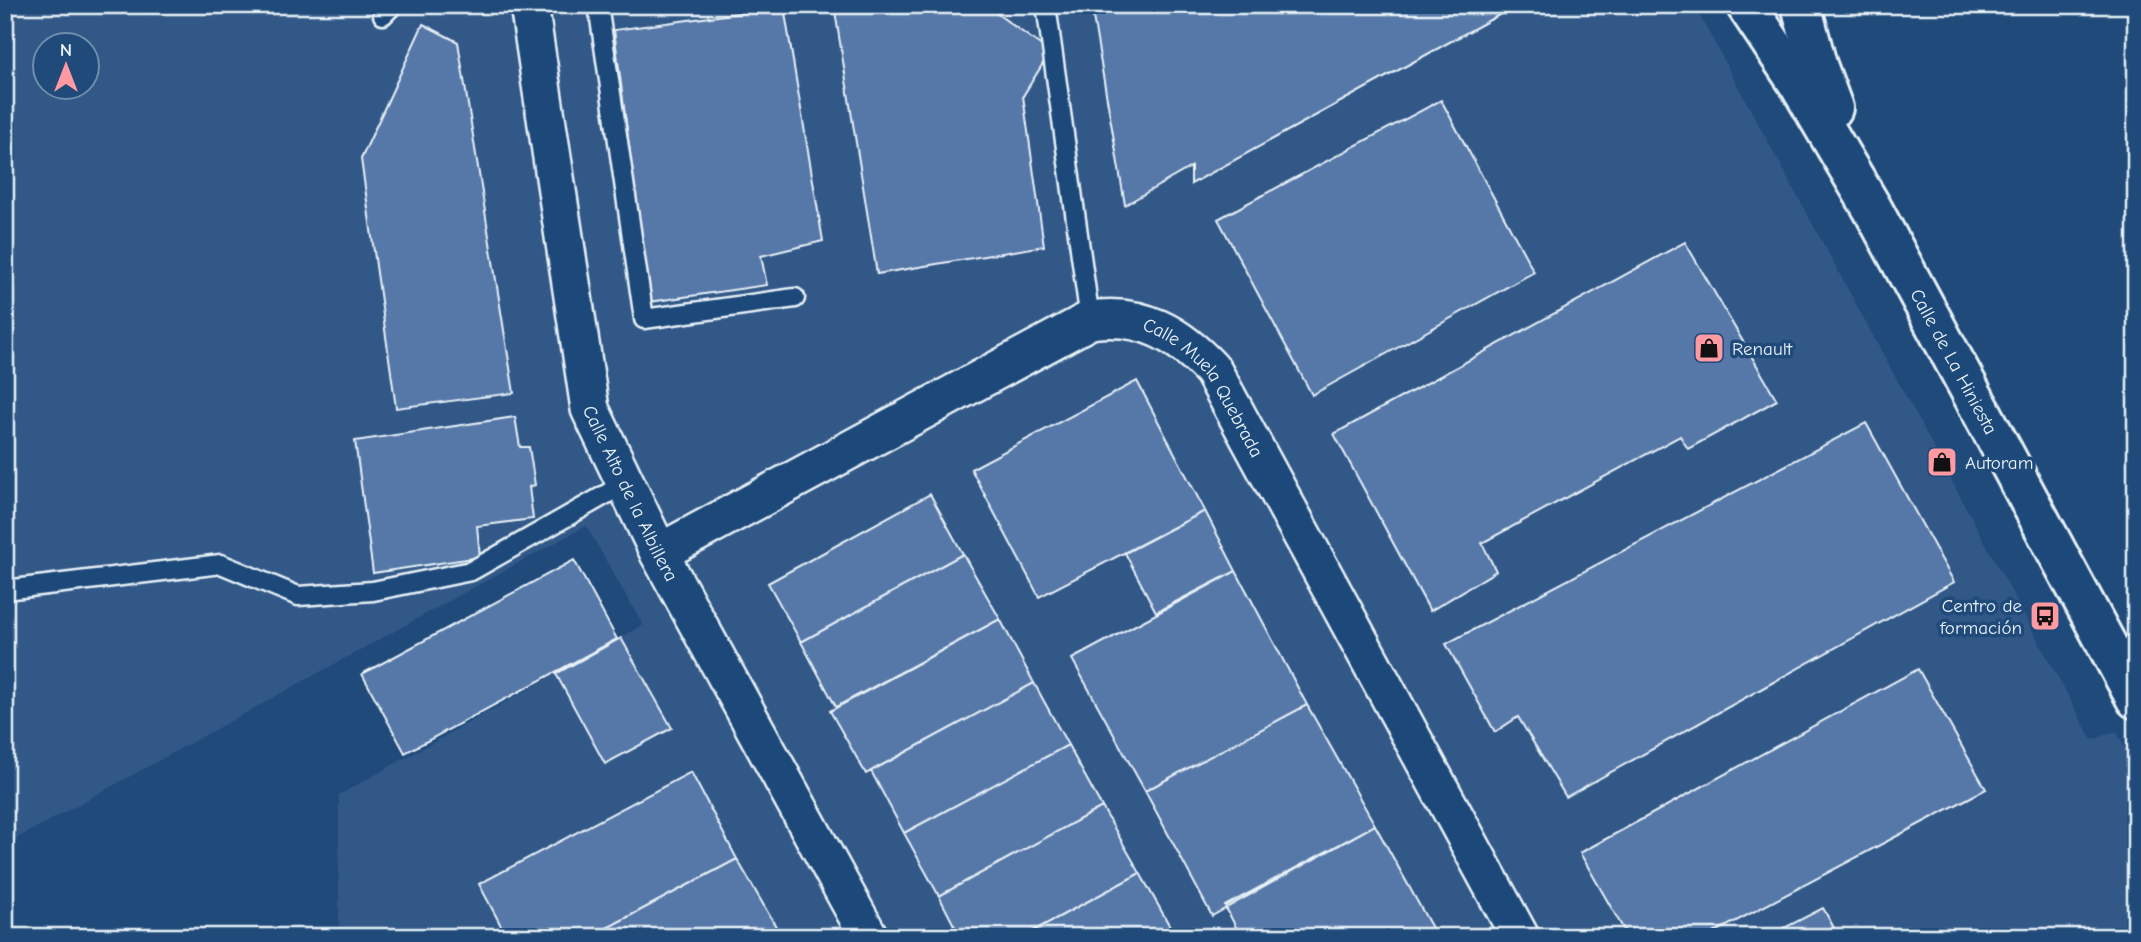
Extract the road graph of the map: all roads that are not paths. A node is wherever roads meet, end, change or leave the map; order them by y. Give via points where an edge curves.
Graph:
1 (529, 5) edge
2 (598, 5) edge
3 (1046, 5) edge
4 (1746, 5) edge
5 (1801, 5) edge
6 (1872, 208) junction
7 (795, 298) dead end
8 (1090, 320) junction
9 (626, 483) junction
10 (659, 553) junction
11 (5, 590) edge
12 (2136, 699) edge
13 (869, 937) edge
14 (1520, 937) edge

1 - 9 street, Calle Alto de la Albillera via 590,409
2 - 7 lane via 644,318
3 - 8 lane
4 - 6 street, Calle de La Hiniesta
5 - 6 street, Calle de La Hiniesta via 1817,65
6 - 12 street, Calle de La Hiniesta
8 - 10 street, Calle Muela Quebrada
8 - 14 street, Calle Muela Quebrada via 1116,316 1148,324 1189,344 1213,371
9 - 10 street, Calle Alto de la Albillera
9 - 11 lane via 471,571 373,591 299,596 221,564
10 - 13 street, Calle Alto de la Albillera

